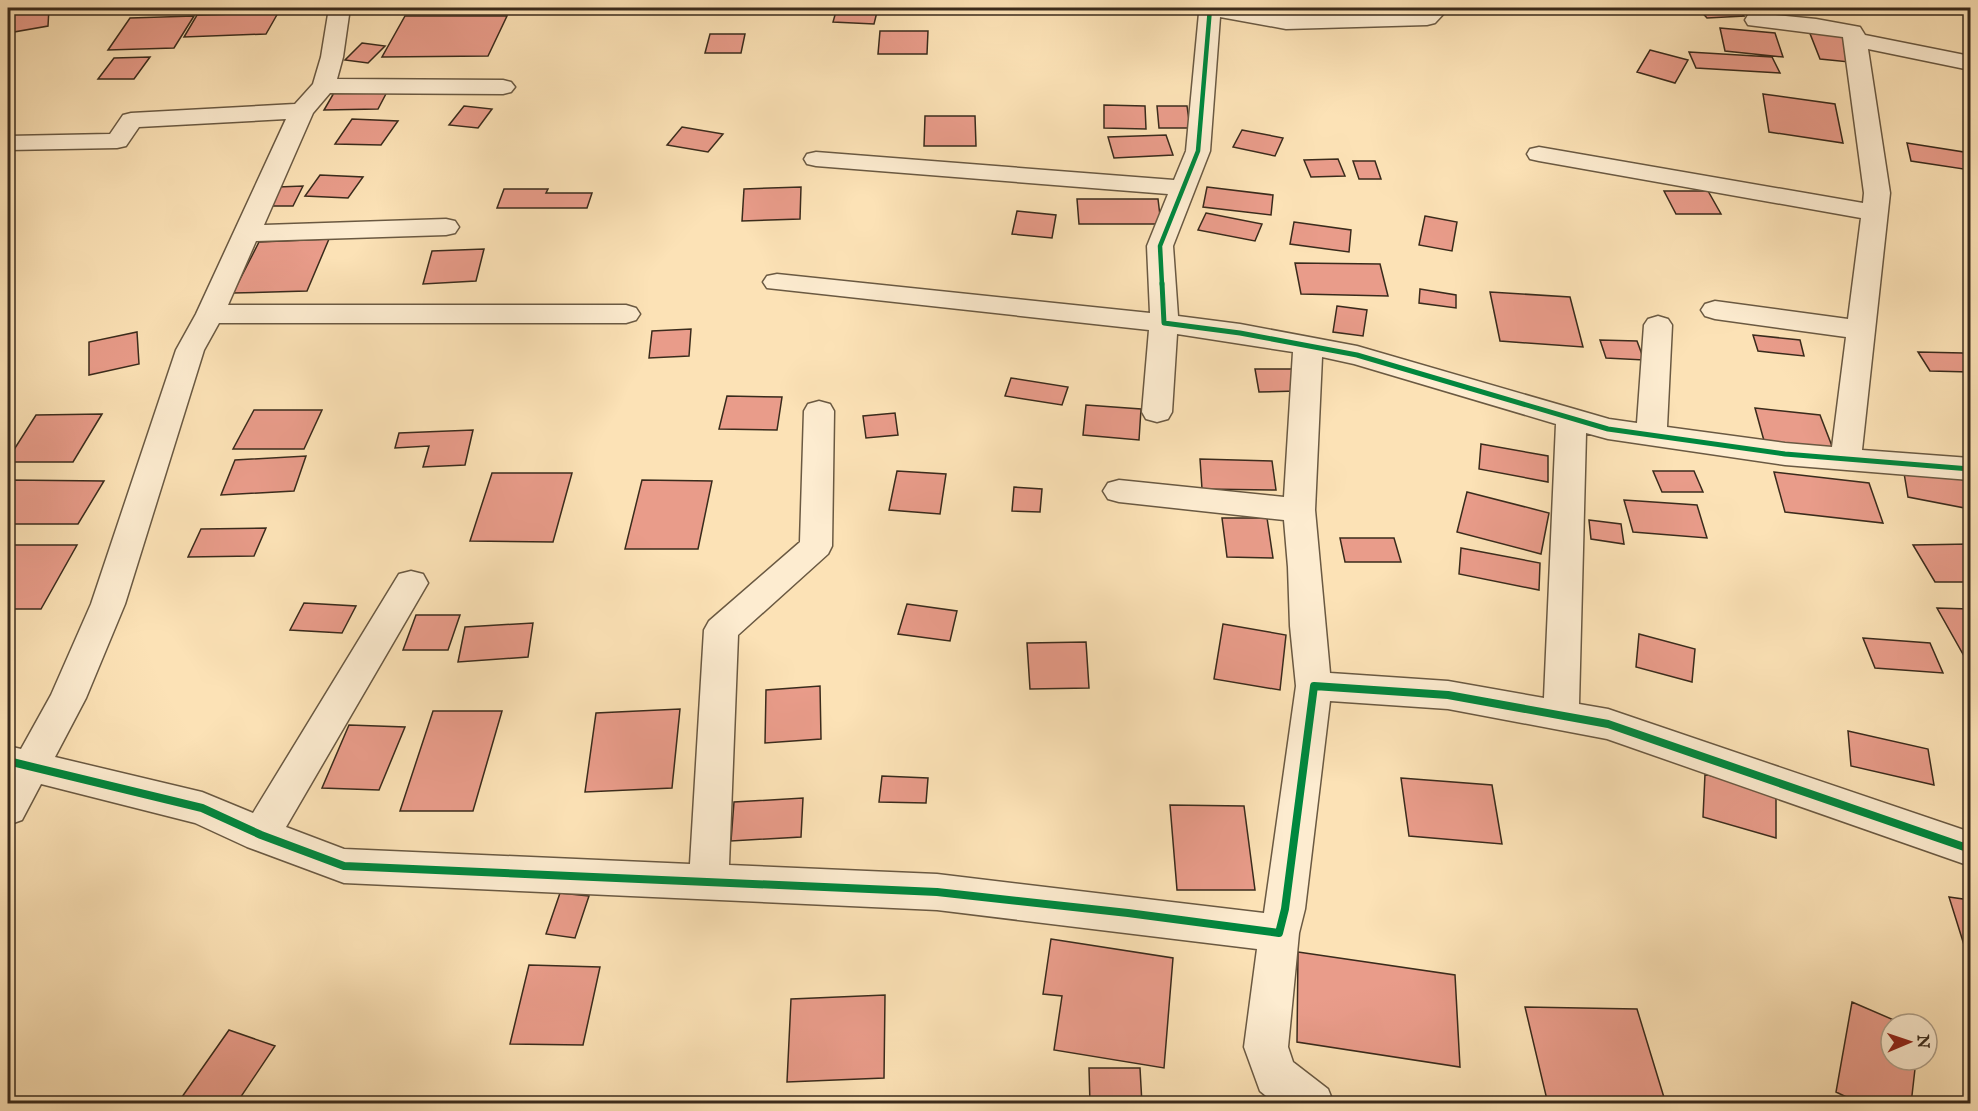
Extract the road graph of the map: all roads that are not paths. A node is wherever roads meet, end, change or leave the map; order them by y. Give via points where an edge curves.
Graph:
1 (339, 8) edge
2 (1209, 8) edge
3 (1439, 8) edge
4 (1756, 20) dead end
5 (1856, 40) junction
6 (1971, 63) edge
7 (324, 86) junction
8 (502, 87) dead end
9 (303, 111) junction
10 (8, 143) edge
11 (1539, 154) dead end
12 (816, 159) dead end
13 (1182, 188) junction
14 (1875, 213) junction
15 (446, 227) dead end
16 (246, 233) junction
17 (777, 282) dead end
18 (1715, 310) dead end
19 (210, 314) junction
20 (626, 314) dead end
21 (1164, 323) junction
22 (1658, 325) dead end
23 (1861, 330) junction
24 (1308, 345) junction
25 (819, 411) dead end
26 (1157, 412) dead end
27 (1572, 418) junction
28 (1651, 435) junction
29 (1846, 459) junction
30 (1971, 469) edge
31 (1119, 491) dead end
32 (1299, 510) junction
33 (411, 583) dead end
34 (1314, 686) junction
35 (1561, 716) junction
36 (19, 765) edge
37 (8, 809) edge
38 (261, 835) junction
39 (1971, 849) edge
40 (709, 881) junction
41 (1280, 933) junction
42 (1312, 1104) edge

1 - 7 street
2 - 3 street via 1286,22 1318,22 1427,18
2 - 13 street via 1198,151
4 - 5 street via 1839,29 1852,32
5 - 6 street
5 - 14 street via 1877,193
7 - 8 street
7 - 9 street
9 - 10 street via 131,120 117,141
9 - 16 street
11 - 14 street
12 - 13 street
13 - 21 street via 1160,246
14 - 23 street
15 - 16 street
16 - 19 street
17 - 21 street
18 - 23 street
19 - 20 street
19 - 36 street via 190,350 108,604 68,698
21 - 24 street
21 - 26 street
22 - 28 street
23 - 29 street
24 - 27 street via 1357,355
24 - 32 street
25 - 40 street via 816,546 721,630
27 - 28 street via 1608,429
27 - 35 street
28 - 29 street
29 - 30 street
31 - 32 street
32 - 34 street
33 - 38 street
34 - 35 street via 1448,695
34 - 41 street
35 - 39 street via 1608,724
36 - 37 street
36 - 38 street via 202,808
38 - 40 street via 344,866
40 - 41 street via 938,892
41 - 42 street via 1266,1047 1275,1076

